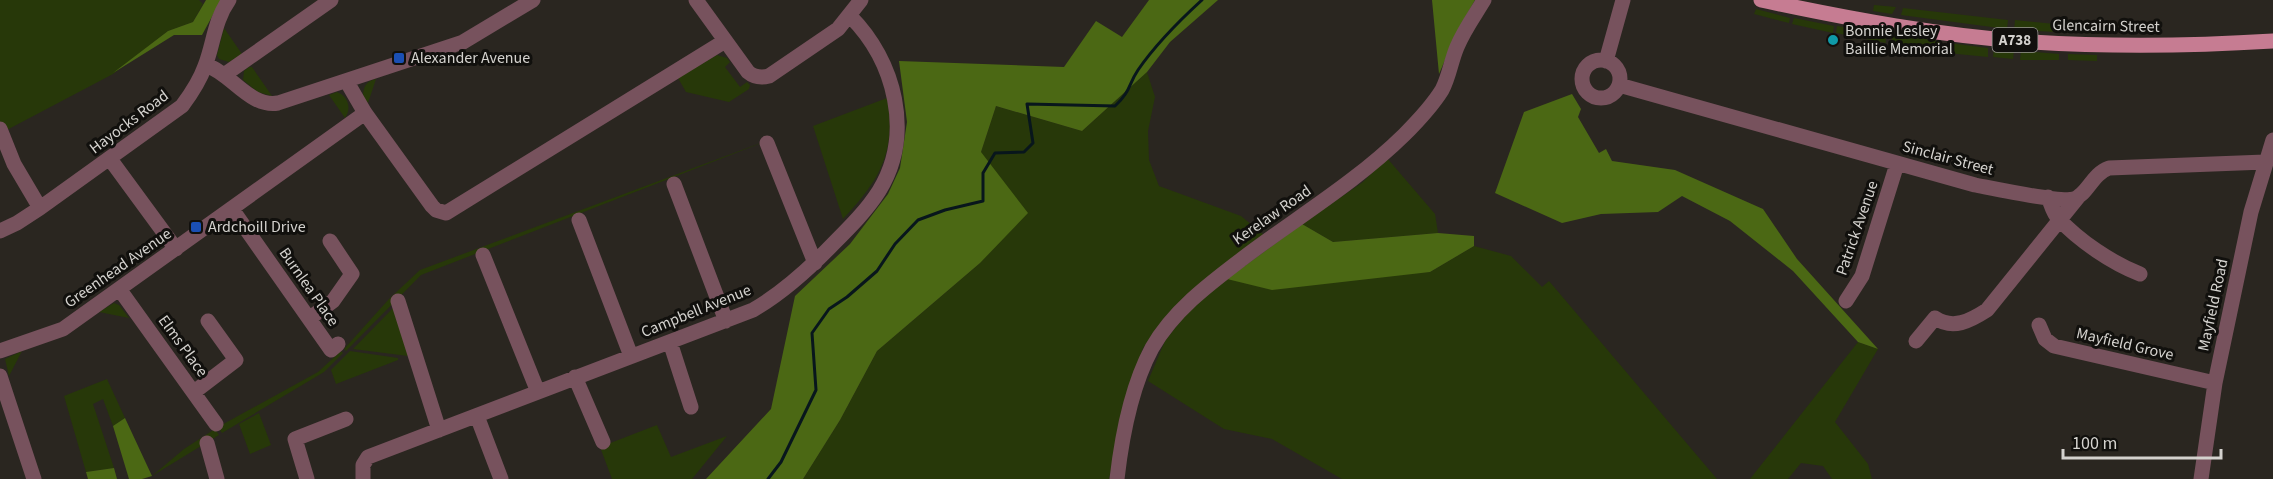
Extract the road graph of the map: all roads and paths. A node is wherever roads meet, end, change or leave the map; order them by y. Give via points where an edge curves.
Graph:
1 (229, 0) edge
2 (331, 0) edge
3 (533, 0) edge
4 (696, 0) edge
5 (861, 0) edge
6 (1484, 0) edge
7 (1623, 0) edge
8 (1761, 0) edge
9 (850, 16) junction
10 (725, 41) junction
11 (2273, 41) edge
12 (1606, 61) junction
13 (206, 65) junction
14 (224, 75) junction
15 (347, 82) junction
16 (1619, 85) junction
17 (365, 113) junction
18 (0, 129) edge
19 (2273, 140) edge
20 (767, 143) dead end
21 (110, 159) junction
22 (2265, 162) junction
23 (1897, 164) junction
24 (2267, 178) edge
25 (674, 184) dead end
26 (2079, 196) junction
27 (2048, 197) junction
28 (40, 208) junction
29 (232, 209) junction
30 (579, 220) dead end
31 (2060, 220) junction
32 (0, 231) edge
33 (330, 241) dead end
34 (176, 249) junction
35 (483, 255) dead end
36 (815, 263) junction
37 (2140, 274) dead end
38 (120, 290) junction
39 (398, 301) dead end
40 (1846, 301) dead end
41 (310, 318) junction
42 (208, 321) dead end
43 (726, 321) junction
44 (2039, 325) dead end
45 (1916, 341) dead end
46 (670, 342) junction
47 (338, 344) dead end
48 (0, 351) edge
49 (631, 356) junction
50 (0, 376) edge
51 (575, 377) junction
52 (2215, 383) junction
53 (194, 392) junction
54 (538, 392) junction
55 (691, 407) dead end
56 (477, 416) junction
57 (346, 418) dead end
58 (216, 424) dead end
59 (438, 430) junction
60 (603, 442) dead end
61 (207, 443) dead end
62 (34, 479) edge
63 (217, 479) edge
64 (307, 479) edge
65 (363, 479) edge
66 (501, 479) edge
67 (1117, 479) edge
68 (2201, 479) edge

1 - 13 street, Hayocks Road via 216,21
2 - 14 street
3 - 15 street via 463,42
4 - 10 street
5 - 9 street
6 - 67 street, Kerelaw Road via 1456,48 1443,87 1404,135 1357,177 1224,272 1167,325 1142,370 1132,398
7 - 12 street
8 - 11 main road, Glencairn Street / A738 via 1850,18 2030,42 2151,45
9 - 10 street via 838,29 765,77 748,72
9 - 36 street, Campbell Avenue via 867,32 891,81 898,135 879,191
10 - 17 street via 446,213 432,206
12 - 16 street via 1618,72
12 - 16 street via 1596,61 1586,68 1583,86 1589,94 1602,98 1615,92
13 - 14 street
13 - 21 street, Hayocks Road via 182,106
14 - 15 street via 260,101 273,104
15 - 17 street
16 - 23 street, Sinclair Street
17 - 29 street, Greenhead Avenue
18 - 28 street via 14,164
19 - 22 street, Mayfield Road
20 - 36 street
21 - 28 street, Hayocks Road
21 - 34 street
22 - 24 street, Mayfield Road
22 - 26 street via 2109,168
23 - 27 street, Sinclair Street via 1999,190
23 - 40 street, Patrick Avenue via 1862,276
24 - 52 street, Mayfield Road via 2251,212
25 - 43 street
26 - 27 street, Sinclair Street via 2068,200
26 - 31 street
27 - 31 street
28 - 32 street, Hayocks Road
29 - 34 street, Greenhead Avenue
29 - 41 street, Burnlea Place
30 - 49 street
31 - 37 street via 2105,256
31 - 45 street via 1987,310 1953,325 1935,318
33 - 41 street via 352,274 333,301
34 - 38 street, Greenhead Avenue
35 - 54 street
36 - 43 street, Campbell Avenue via 764,303
38 - 48 street, Greenhead Avenue via 59,332
38 - 53 street, Elms Place
39 - 59 street
41 - 47 street, Burnlea Place via 331,350
42 - 53 street via 236,360
43 - 46 street, Campbell Avenue
44 - 52 street, Mayfield Grove via 2045,339 2054,346
46 - 49 street, Campbell Avenue
46 - 55 street
49 - 51 street, Campbell Avenue
50 - 62 street
51 - 54 street, Campbell Avenue
51 - 60 street
52 - 68 street, Mayfield Road
53 - 58 street, Elms Place
54 - 56 street, Campbell Avenue
56 - 59 street, Campbell Avenue
56 - 66 street
57 - 64 street via 295,438
59 - 65 street, Campbell Avenue via 369,457 363,465
61 - 63 street

